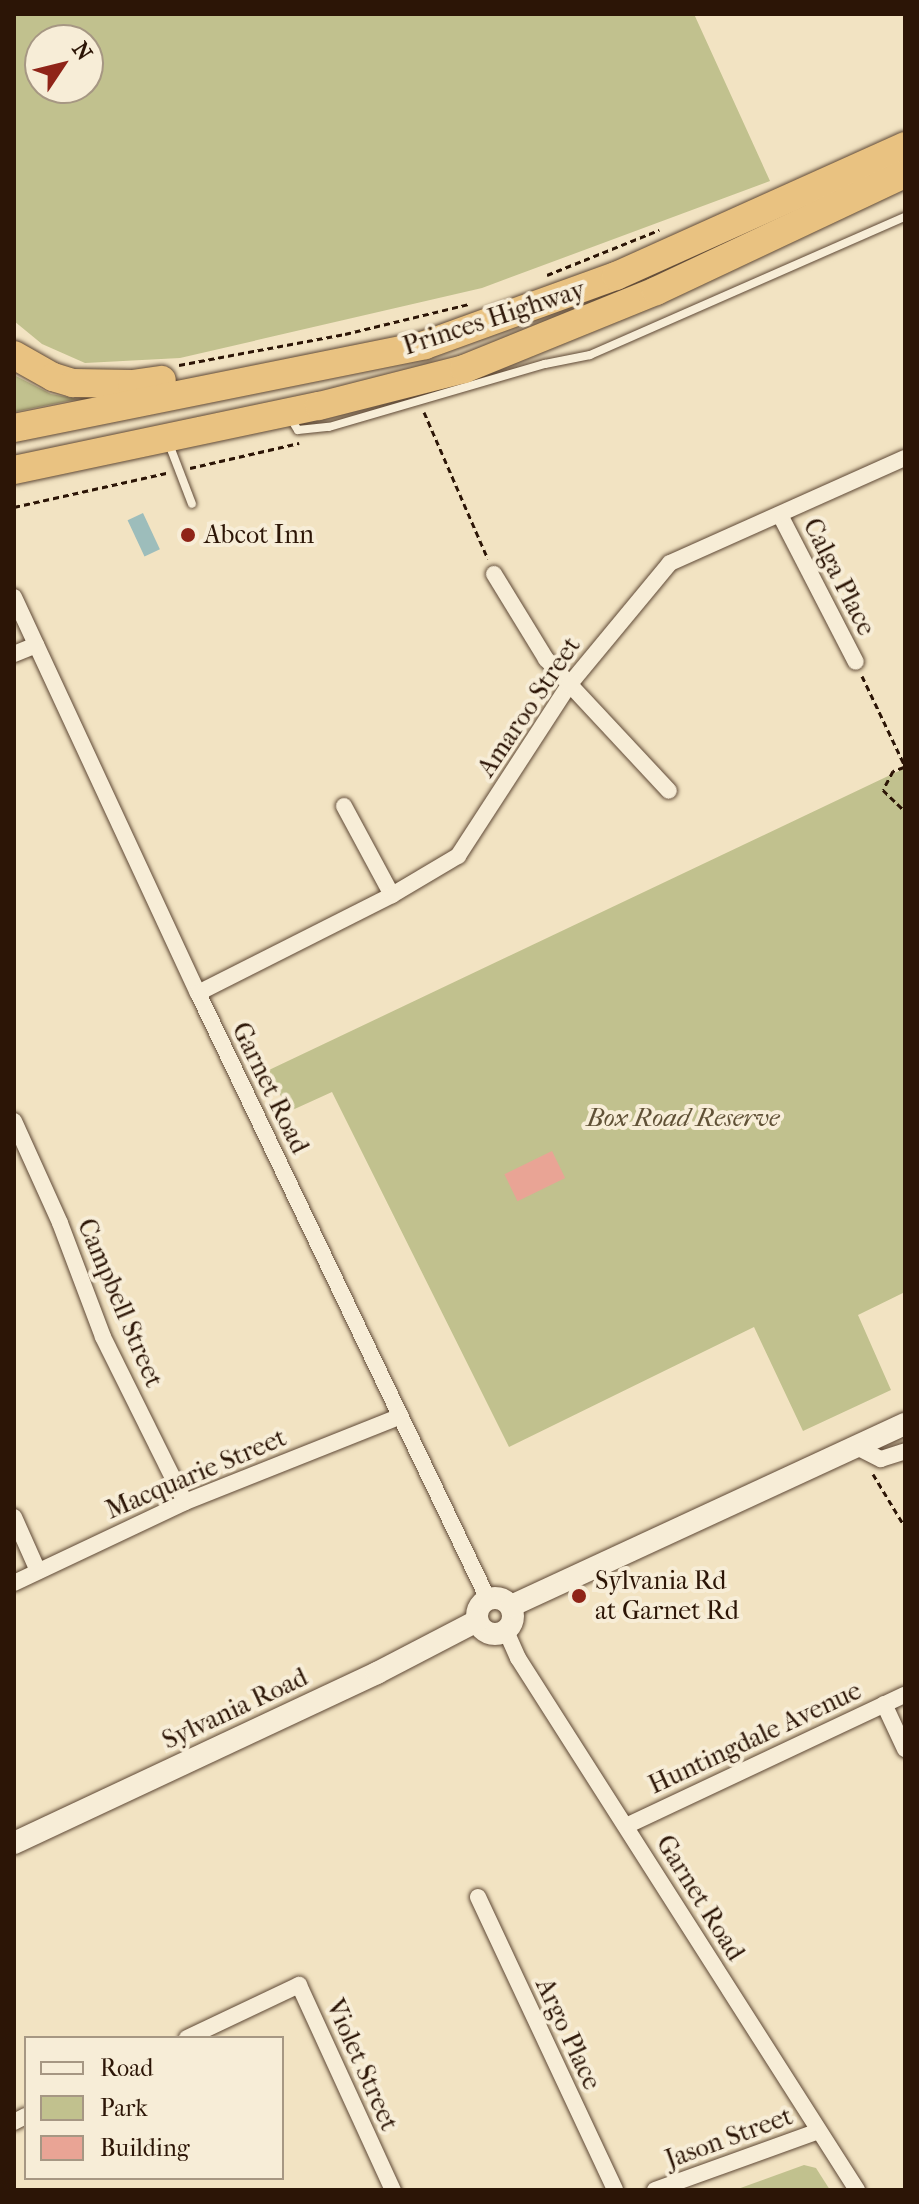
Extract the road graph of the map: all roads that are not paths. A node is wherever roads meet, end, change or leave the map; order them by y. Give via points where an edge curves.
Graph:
1 (905, 146) edge
2 (905, 174) edge
3 (905, 217) edge
4 (541, 353) junction
5 (14, 355) edge
6 (208, 388) junction
7 (286, 413) junction
8 (14, 428) edge
9 (166, 436) junction
10 (905, 458) edge
11 (14, 470) edge
12 (192, 504) dead end
13 (780, 515) junction
14 (494, 574) road end
15 (14, 597) edge
16 (36, 645) junction
17 (14, 654) edge
18 (856, 662) road end
19 (569, 685) junction
20 (669, 791) dead end
21 (344, 806) dead end
22 (392, 895) junction
23 (198, 993) junction
24 (14, 1121) edge
25 (401, 1416) junction
26 (905, 1424) edge
27 (857, 1447) junction
28 (905, 1451) edge
29 (185, 1502) junction
30 (14, 1517) edge
31 (38, 1571) junction
32 (14, 1583) edge
33 (488, 1599) junction
34 (511, 1606) junction
35 (477, 1621) junction
36 (506, 1631) junction
37 (905, 1695) edge
38 (884, 1704) junction
39 (905, 1749) edge
40 (626, 1826) junction
41 (14, 1843) edge
42 (478, 1897) dead end
43 (191, 2036) edge
44 (819, 2131) junction
45 (393, 2190) edge
46 (615, 2190) edge
47 (655, 2190) edge
48 (857, 2190) edge

1 - 6 highway, Princes Highway via 616,276 425,345
2 - 4 highway, Princes Highway
3 - 4 lane via 590,355
4 - 7 highway, Princes Highway
4 - 7 lane, Princes Highway via 420,403 329,427 298,430
5 - 6 highway via 73,383 172,379
6 - 8 highway, Princes Highway
7 - 9 highway, Princes Highway
9 - 11 highway, Princes Highway
9 - 12 lane
10 - 13 street, Amaroo Street
13 - 18 street, Calga Place
13 - 19 street, Amaroo Street via 670,563
14 - 19 street via 546,659
15 - 16 street, Garnet Road
16 - 17 street
16 - 23 street, Garnet Road
19 - 20 street
19 - 22 street, Amaroo Street via 458,856
21 - 22 street
22 - 23 street, Amaroo Street
23 - 25 street, Garnet Road
24 - 29 street, Campbell Street via 103,1337
25 - 29 street, Macquarie Street
25 - 33 street, Garnet Road
26 - 27 street
27 - 28 street via 881,1459
27 - 34 street
29 - 31 street, Macquarie Street
30 - 31 street
31 - 32 street, Macquarie Street
33 - 34 street via 500,1598
33 - 35 street via 478,1609
34 - 36 street via 513,1619
35 - 36 street via 490,1634
35 - 41 street, Sylvania Road
36 - 40 street, Garnet Road
37 - 38 street, Huntingdale Avenue
38 - 39 street
38 - 40 street, Huntingdale Avenue
40 - 44 street, Garnet Road
42 - 46 street, Argo Place
43 - 45 street, Violet Street via 299,1985
44 - 47 street, Jason Street
44 - 48 street, Garnet Road

